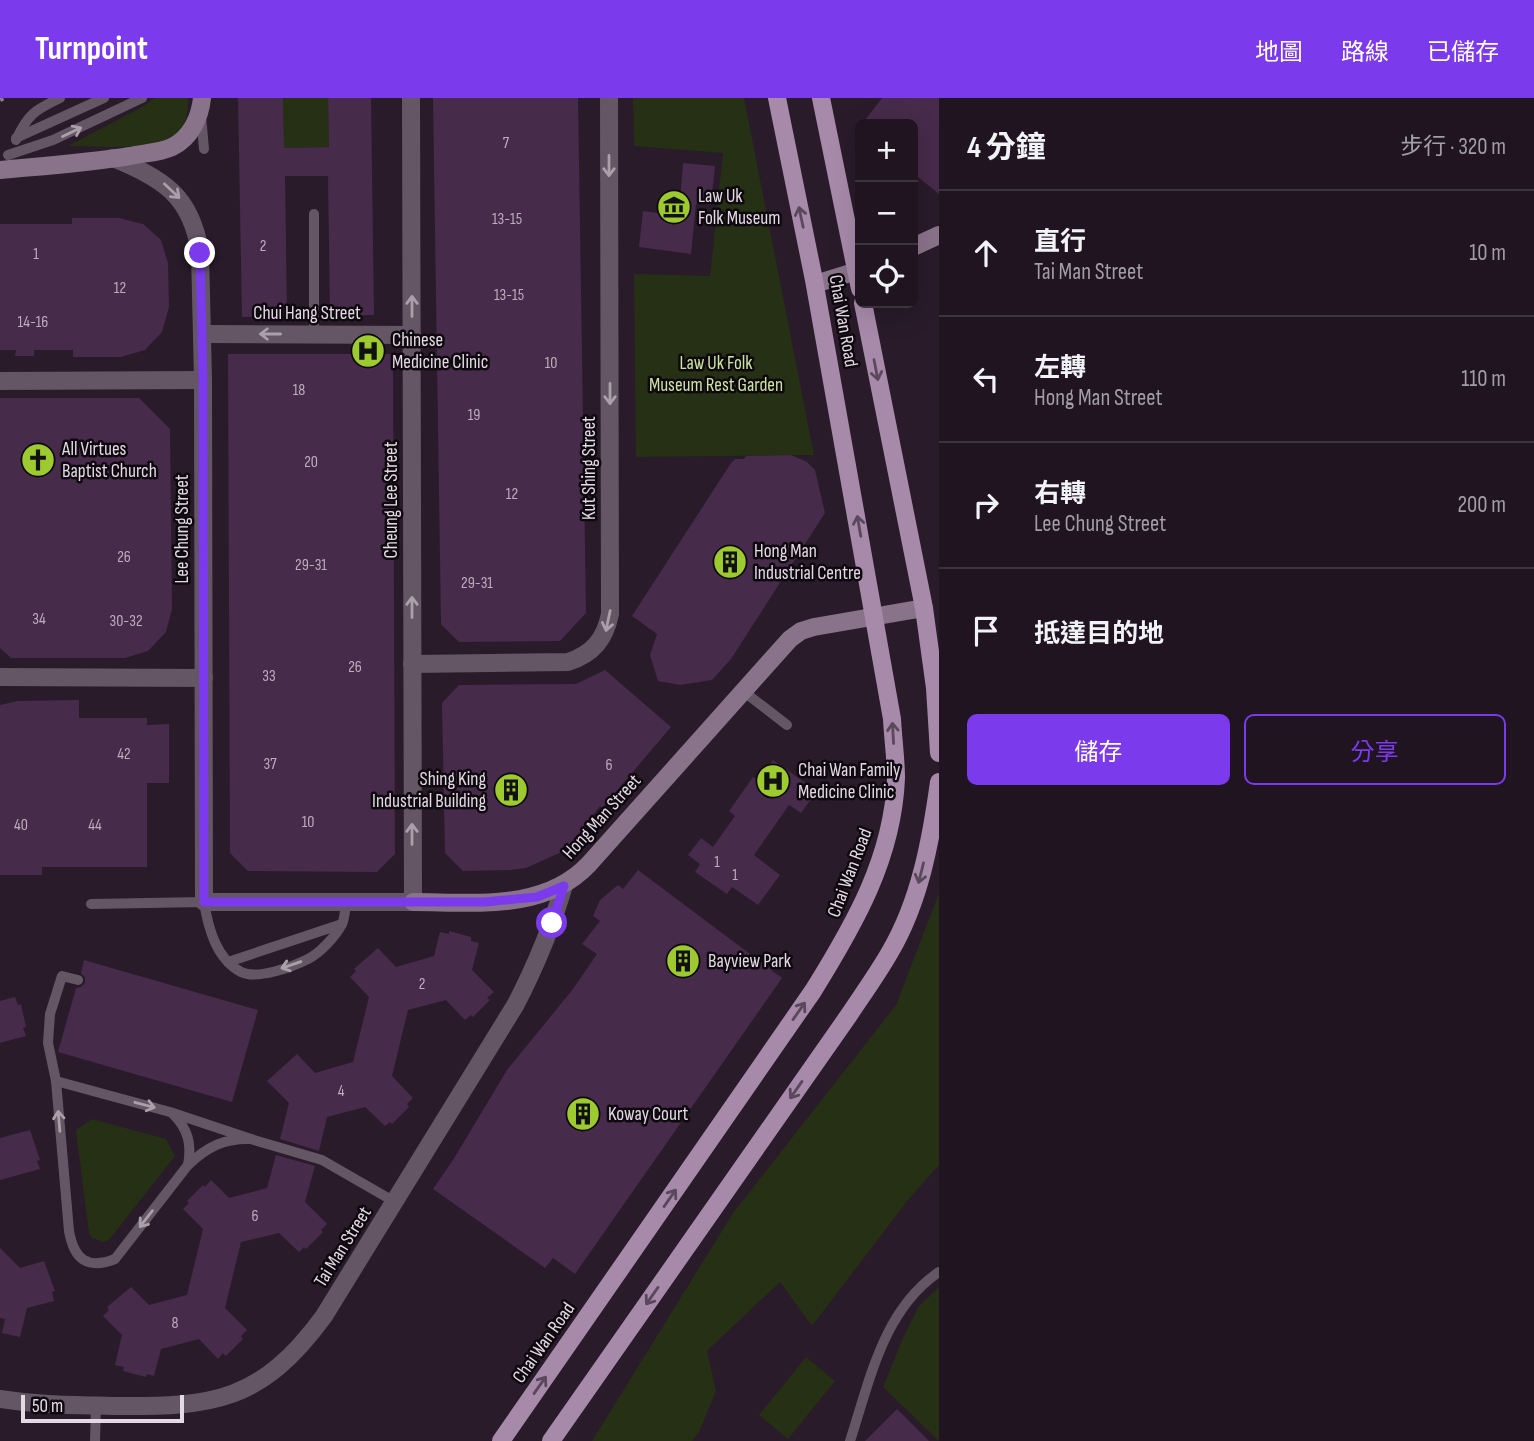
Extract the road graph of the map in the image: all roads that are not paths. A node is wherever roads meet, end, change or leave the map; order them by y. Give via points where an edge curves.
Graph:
1 (60, 98) edge
2 (104, 98) edge
3 (142, 98) edge
4 (411, 98) edge
5 (609, 98) edge
6 (777, 98) edge
7 (821, 98) edge
8 (202, 104) edge
9 (16, 138) junction
10 (204, 149) dead end
11 (113, 158) junction
12 (3, 163) edge
13 (314, 214) dead end
14 (939, 235) edge
15 (917, 245) edge
16 (855, 258) edge
17 (855, 278) edge
18 (815, 284) junction
19 (864, 308) edge
20 (202, 334) junction
21 (314, 334) junction
22 (412, 335) junction
23 (0, 380) edge
24 (203, 380) junction
25 (924, 608) junction
26 (875, 617) junction
27 (412, 664) junction
28 (0, 677) edge
29 (204, 678) junction
30 (743, 691) junction
31 (786, 725) dead end
32 (939, 753) edge
33 (939, 782) edge
34 (564, 886) junction
35 (204, 902) junction
36 (346, 902) junction
37 (413, 902) junction
38 (90, 904) dead end
39 (342, 924) junction
40 (228, 962) junction
41 (78, 980) dead end
42 (55, 1081) junction
43 (170, 1112) junction
44 (251, 1139) junction
45 (188, 1165) junction
46 (395, 1202) junction
47 (939, 1272) edge
48 (0, 1399) edge
49 (96, 1406) junction
50 (95, 1441) edge
51 (500, 1441) edge
52 (551, 1441) edge
53 (850, 1441) edge

1 - 9 lane via 32,113
2 - 9 lane
12 -> 3 lane
22 -> 4 street, Cheung Lee Street
5 -> 27 street, Kut Shing Street via 608,625 589,653 568,662
18 -> 6 main road, Chai Wan Road
7 - 16 main road, Chai Wan Road
8 - 10 lane
8 - 11 street via 193,126 173,146
9 - 12 lane
11 - 12 street
11 -> 20 street, Lee Chung Street via 160,180 190,214 200,253
13 - 21 lane
14 - 15 street
17 - 18 street
26 -> 18 main road, Chai Wan Road
19 -> 25 main road, Chai Wan Road
21 -> 20 street, Chui Hang Street
20 - 24 street, Lee Chung Street
21 - 22 street, Chui Hang Street
27 -> 22 street, Cheung Lee Street
23 - 24 street
24 - 29 street, Lee Chung Street
25 - 26 street, Hong Man Street
25 - 32 main road, Chai Wan Road
26 - 30 street, Hong Man Street via 801,631
51 -> 26 main road, Chai Wan Road via 813,991 858,917 890,829 896,778 892,719
37 -> 27 street, Cheung Lee Street
28 - 29 street
29 - 35 street, Lee Chung Street
30 - 31 lane
30 - 34 street, Hong Man Street via 589,864
33 -> 52 main road via 918,885 891,951
34 - 37 street, Hong Man Street via 519,899
34 - 46 street, Tai Man Street via 535,967 516,1004
35 - 36 street, Hong Man Street
35 - 38 lane
35 - 40 lane via 215,944
36 - 37 street, Hong Man Street
36 - 39 lane
39 - 40 lane
39 -> 40 lane via 310,959 259,976 239,971
41 - 42 lane via 62,976 50,1014 48,1043
42 -> 43 lane
45 -> 42 lane via 115,1259 89,1263 71,1244
43 - 44 lane
43 - 45 lane via 188,1136
44 - 45 lane via 218,1143
44 - 46 lane via 322,1160
46 - 49 street, Tai Man Street via 310,1336 276,1369 237,1393 202,1403
47 - 53 lane via 901,1309 883,1340
48 - 49 street, Tai Man Street
49 - 50 lane

